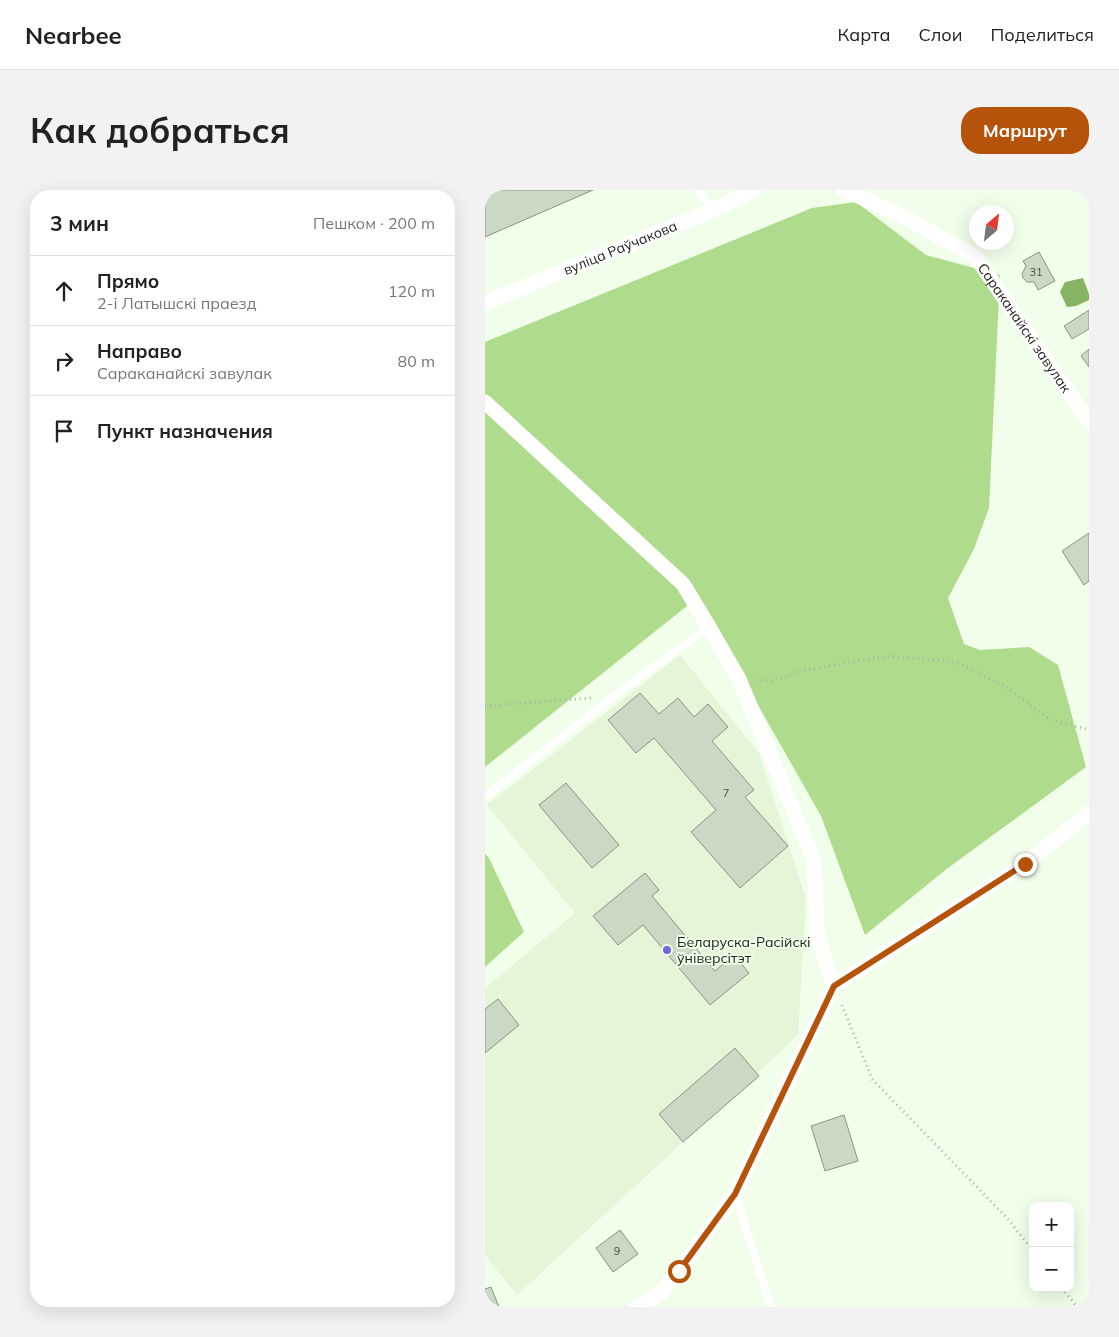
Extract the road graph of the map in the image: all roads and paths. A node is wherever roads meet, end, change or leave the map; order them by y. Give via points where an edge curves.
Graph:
1 (698, 190) edge
2 (754, 190) edge
3 (844, 190) edge
4 (713, 210) junction
5 (485, 303) edge
6 (485, 402) edge
7 (1089, 422) edge
8 (709, 627) junction
9 (739, 679) junction
10 (614, 696) junction
11 (485, 706) edge
12 (1089, 730) edge
13 (486, 796) edge
14 (1089, 813) edge
15 (834, 986) junction
16 (735, 1194) junction
17 (1029, 1247) edge
18 (1065, 1292) edge
19 (637, 1307) edge
20 (771, 1307) edge
21 (1077, 1307) edge

1 - 4 lane
2 - 4 street, вуліца Раўчакова
3 - 7 street, Сараканайскі завулак via 901,215 976,257
4 - 5 street, вуліца Раўчакова
6 - 8 street via 683,584
8 - 9 street
8 - 10 lane
9 - 12 path via 773,681 797,672 886,656 942,660 961,664 1004,686 1049,719
9 - 15 street via 814,860 817,933
10 - 11 path
10 - 13 lane
14 - 15 street via 1025,864
15 - 16 street
15 - 17 path via 872,1079 1007,1218
16 - 19 street via 661,1293
16 - 20 lane
18 - 21 path

